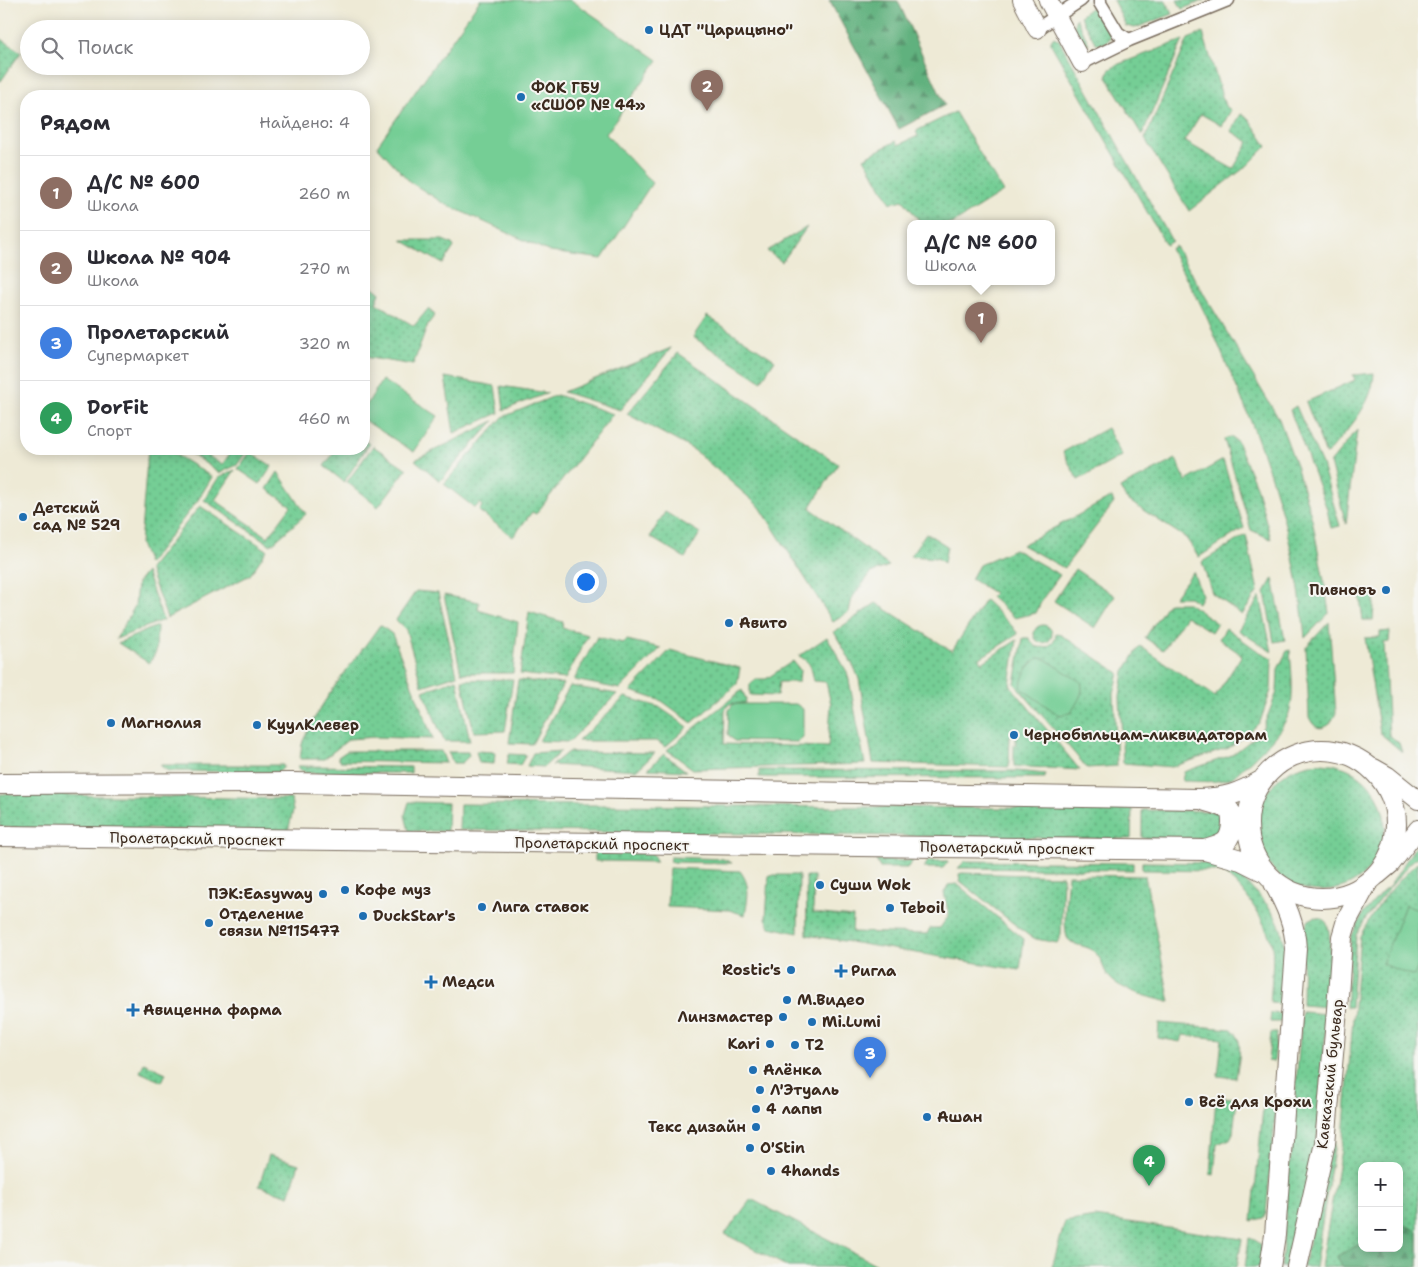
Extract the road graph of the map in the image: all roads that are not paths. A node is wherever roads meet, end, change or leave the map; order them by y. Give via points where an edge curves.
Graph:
1 (1022, 0) edge
2 (1048, 0) edge
3 (1081, 0) edge
4 (1100, 0) edge
5 (1228, 0) edge
6 (1057, 16) junction
7 (1037, 29) joint
8 (1129, 40) junction
9 (1082, 63) joint
10 (1374, 768) junction
11 (1261, 782) junction
12 (0, 784) edge
13 (1199, 799) junction
14 (1418, 800) edge
15 (1418, 829) edge
16 (0, 836) edge
17 (1205, 850) junction
18 (1268, 877) junction
19 (1372, 880) junction
20 (1270, 1267) edge
21 (1297, 1267) edge

1 - 7 main road
2 - 6 main road
3 - 6 street
4 - 8 street via 1118,33
5 - 8 street
6 - 7 street
6 - 9 main road
8 - 9 street
10 - 11 main road via 1347,753 1320,748 1303,751 1276,763
10 - 14 main road
10 - 19 main road via 1389,793 1393,823 1391,844
11 - 13 main road, Пролетарский проспект via 1222,798
11 - 18 main road via 1252,807 1249,831 1253,849
12 - 13 main road, Пролетарский проспект via 292,783
13 - 17 main road, Пролетарский проспект via 1224,807 1232,815 1228,840
15 - 19 main road via 1391,864
16 - 17 main road, Пролетарский проспект
17 - 18 main road, Пролетарский проспект via 1242,860
18 - 19 main road via 1289,892 1316,898 1351,894
18 - 20 main road via 1287,906 1296,949
19 - 21 main road, Кавказский бульвар via 1347,920 1342,937 1325,1143

